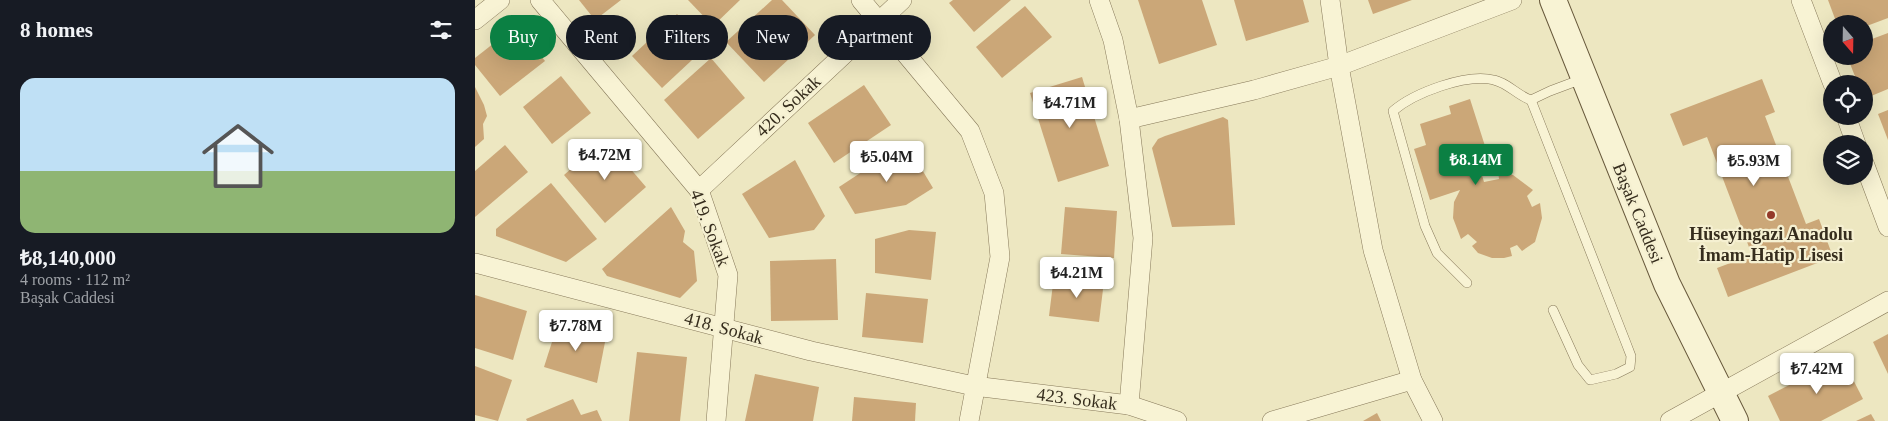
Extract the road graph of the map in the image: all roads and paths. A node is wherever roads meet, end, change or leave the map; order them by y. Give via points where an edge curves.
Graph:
1 (500, 0) edge
2 (540, 0) edge
3 (861, 0) edge
4 (902, 0) edge
5 (1099, 0) edge
6 (1331, 0) edge
7 (1512, 0) edge
8 (1553, 0) edge
9 (1801, 0) edge
10 (873, 15) edge
11 (886, 15) edge
12 (475, 20) edge
13 (838, 60) edge
14 (910, 60) edge
15 (1339, 66) junction
16 (1830, 75) edge
17 (1584, 78) junction
18 (1531, 100) junction
19 (1129, 119) junction
20 (1872, 185) edge
21 (699, 190) junction
22 (1888, 227) edge
23 (475, 263) edge
24 (1467, 283) dead end
25 (1888, 301) edge
26 (1553, 310) dead end
27 (725, 329) junction
28 (1412, 380) junction
29 (974, 386) junction
30 (1722, 394) junction
31 (1129, 405) junction
32 (716, 421) edge
33 (969, 421) edge
34 (1177, 421) edge
35 (1272, 421) edge
36 (1433, 421) edge
37 (1670, 421) edge
38 (1735, 421) edge

1 - 12 street
2 - 21 street, 419. Sokak
3 - 10 street
4 - 11 street, 420. Sokak
5 - 19 street via 1113,40
6 - 15 street
7 - 15 street
8 - 17 main road, Başak Caddesi
9 - 16 street
13 - 21 street, 420. Sokak
14 - 29 street via 970,131 994,193 1000,258
15 - 19 street
15 - 28 street via 1373,250
17 - 18 lane
17 - 30 main road, Başak Caddesi via 1667,284
18 - 24 lane via 1495,80 1473,78 1404,102 1393,111 1425,226 1437,253
18 - 26 lane via 1631,356 1630,367 1590,380 1577,365
19 - 31 street via 1143,238
20 - 22 street
21 - 27 street, 419. Sokak via 728,275
23 - 27 street, 418. Sokak
25 - 30 street
27 - 29 street, 418. Sokak
27 - 32 street, 419. Sokak
28 - 35 street
28 - 36 street
29 - 31 street, 423. Sokak
29 - 33 street
30 - 37 street
30 - 38 main road, Başak Caddesi
31 - 34 street, 423. Sokak

